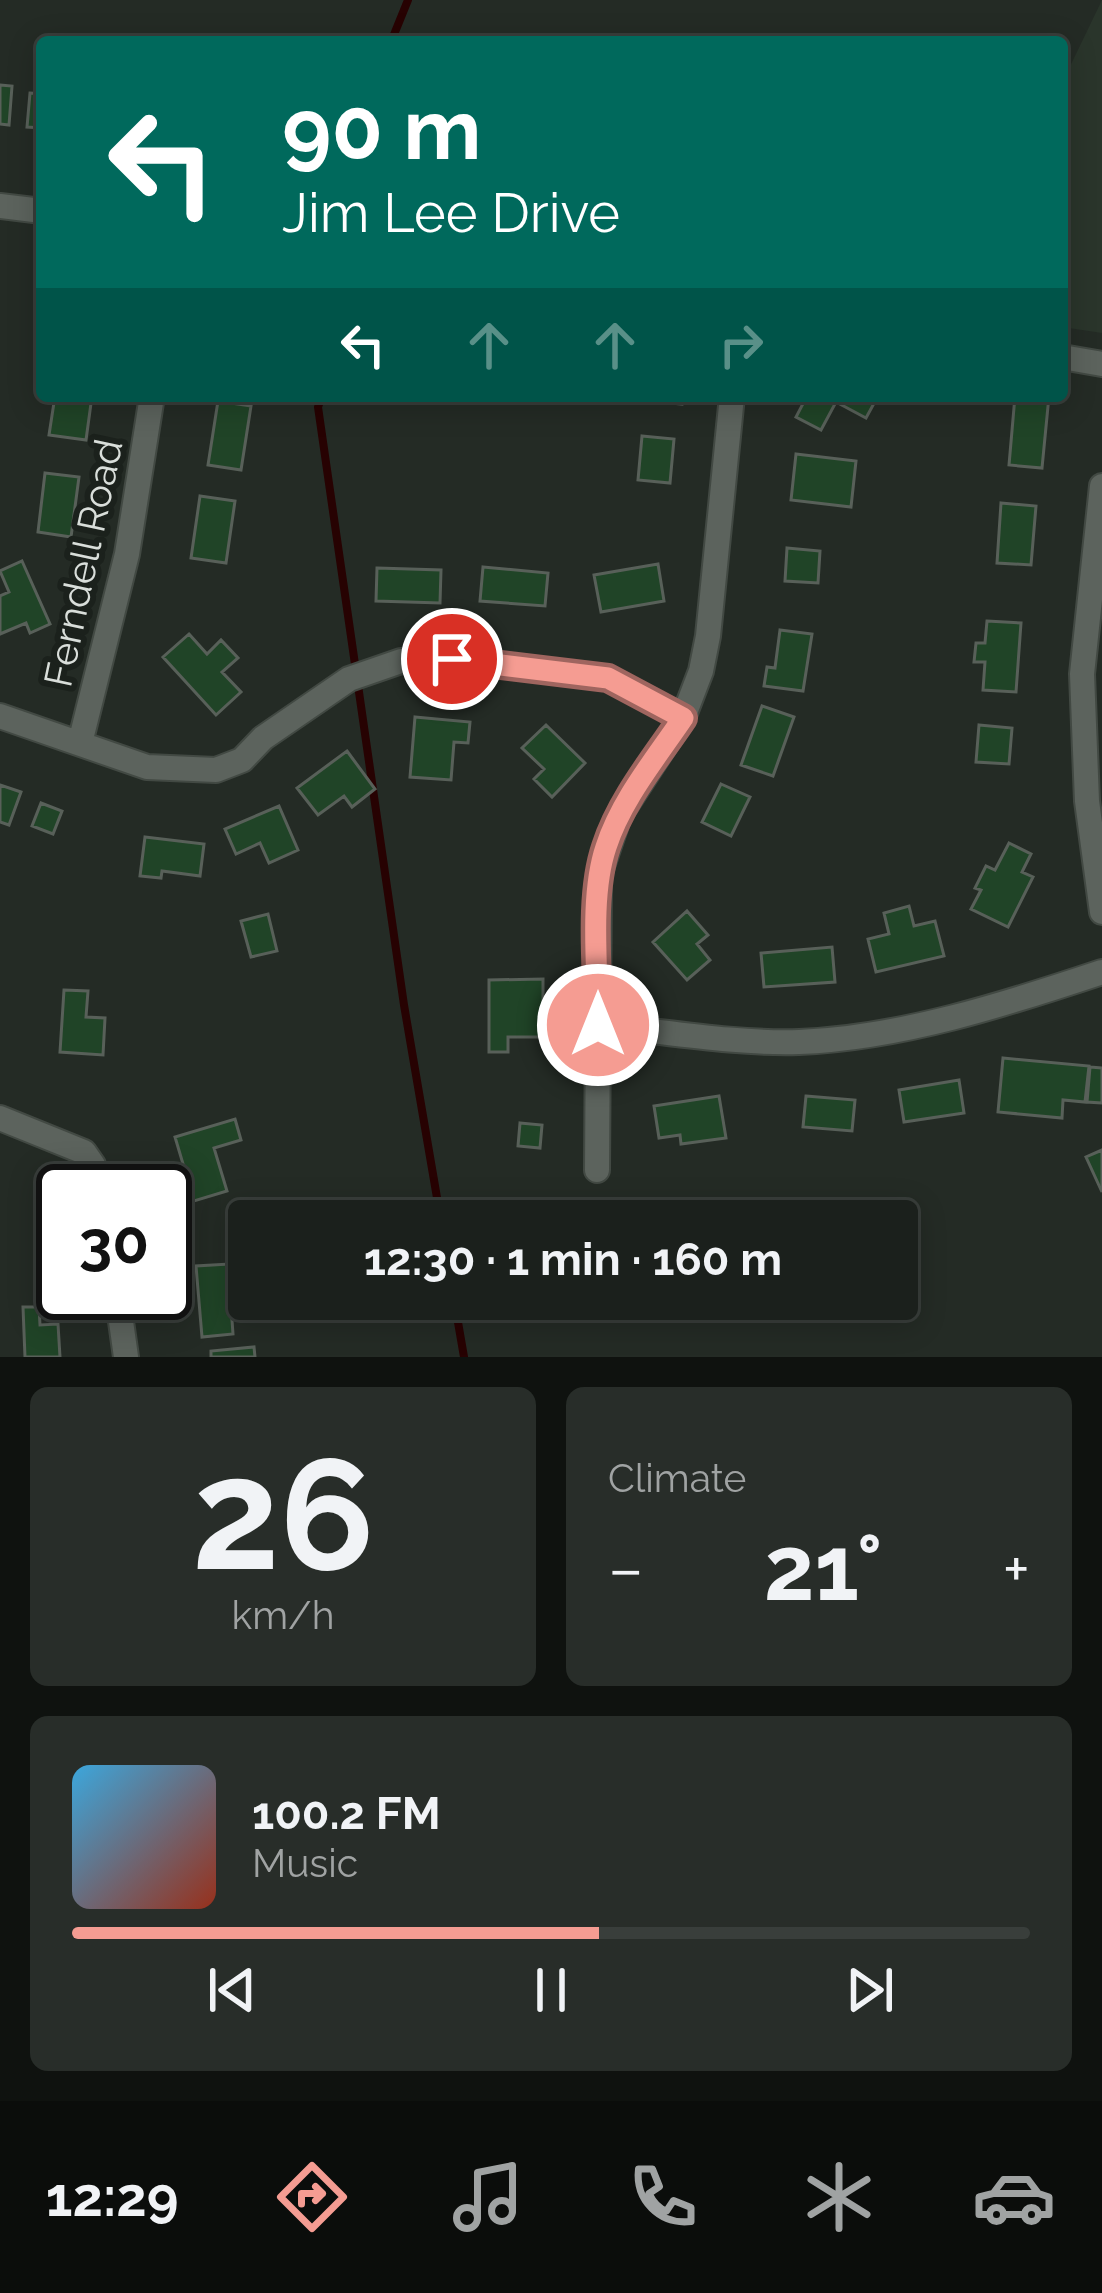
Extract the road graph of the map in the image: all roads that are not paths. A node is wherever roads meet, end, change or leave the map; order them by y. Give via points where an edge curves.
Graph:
1 (0, 206) edge
2 (36, 210) edge
3 (1068, 358) edge
4 (1102, 364) edge
5 (151, 402) edge
6 (731, 402) edge
7 (1102, 486) edge
8 (1099, 563) edge
9 (0, 716) edge
10 (683, 718) junction
11 (80, 743) junction
12 (1102, 912) edge
13 (1102, 972) edge
14 (598, 1025) junction
15 (0, 1118) edge
16 (92, 1164) edge
17 (597, 1170) dead end
18 (121, 1320) edge
19 (126, 1357) edge

1 - 2 street
3 - 4 street
5 - 11 street, Ferndell Road via 128,554
6 - 10 street via 709,636
7 - 8 street
8 - 12 street via 1082,733
9 - 11 street
10 - 11 street via 608,678 488,662 401,661 326,692 242,760 217,770 147,767
10 - 14 street via 605,847
13 - 14 street via 843,1038 796,1042
14 - 17 street
15 - 16 street via 84,1153
18 - 19 street

